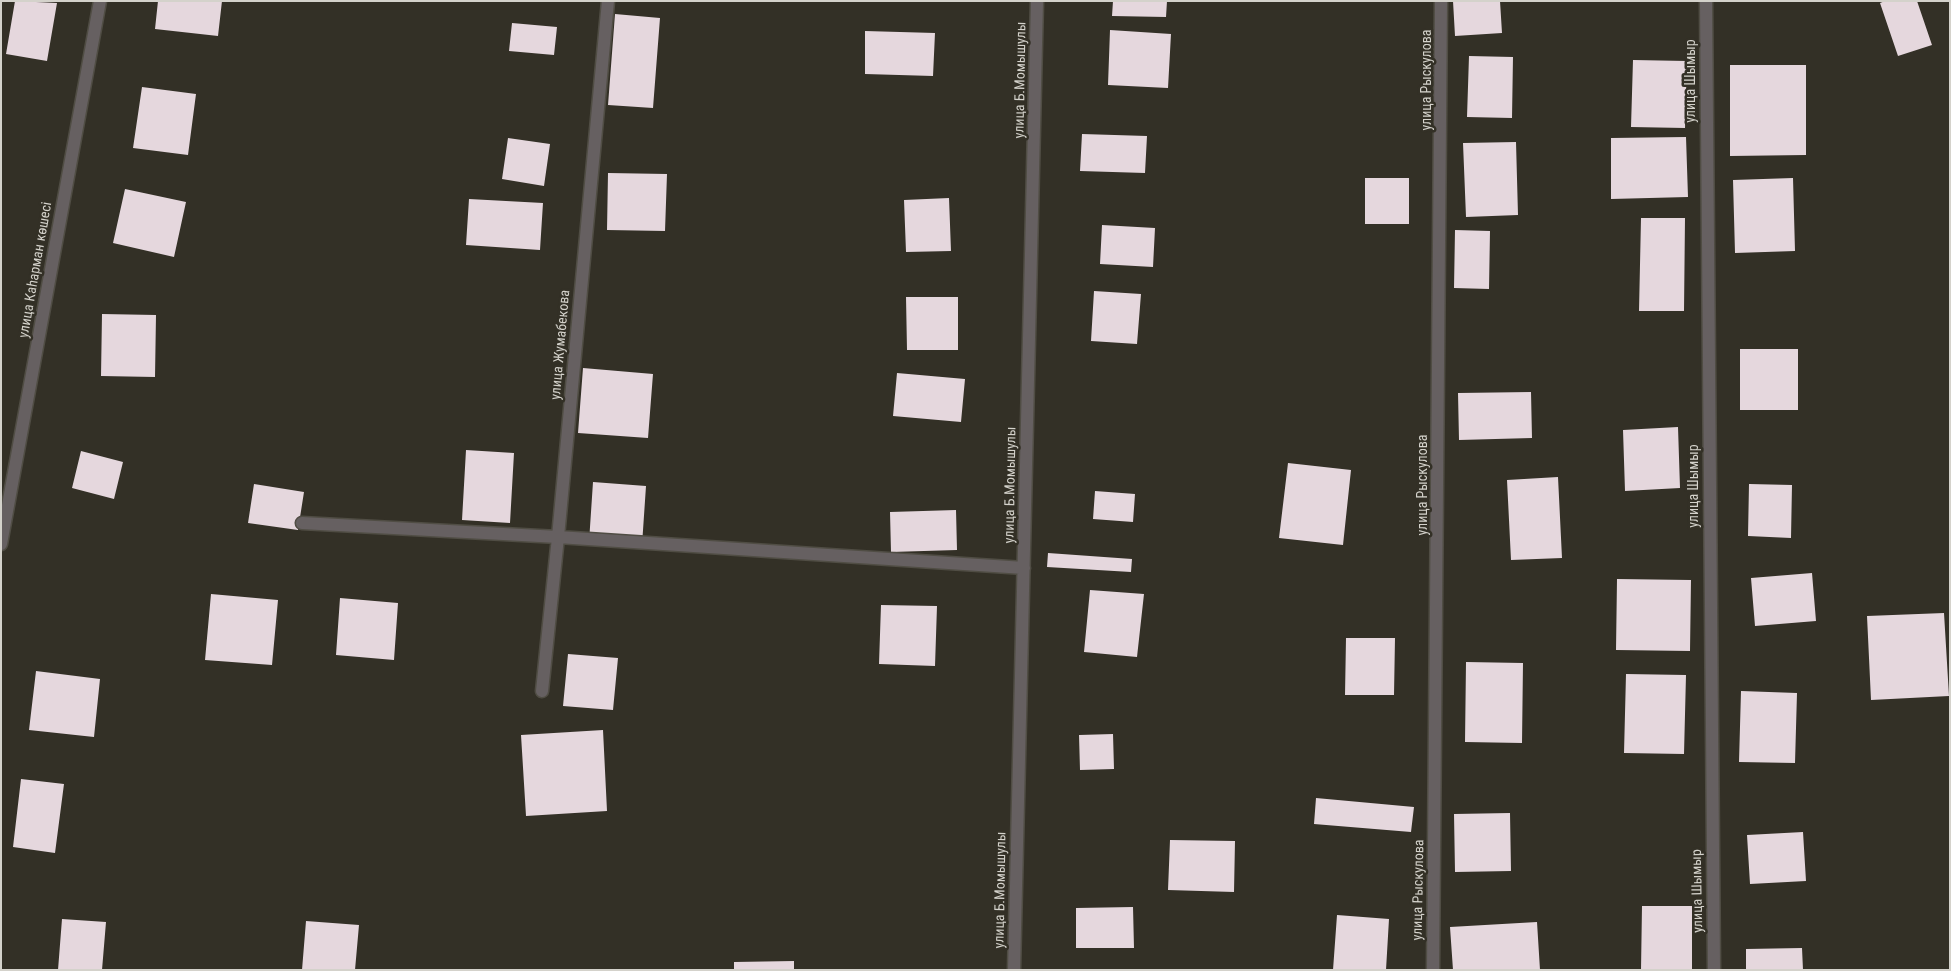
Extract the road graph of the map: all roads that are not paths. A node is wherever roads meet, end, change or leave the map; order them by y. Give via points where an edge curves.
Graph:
1 (100, 1) edge
2 (608, 1) edge
3 (1038, 1) edge
4 (1441, 1) edge
5 (1706, 1) edge
6 (302, 523) dead end
7 (558, 537) junction
8 (1, 544) edge
9 (1024, 568) junction
10 (542, 691) dead end
11 (1014, 970) edge
12 (1433, 970) edge
13 (1714, 970) edge

1 - 8 street, улица Каһарман көшесі
2 - 7 street, улица Жумабекова
3 - 9 street, улица Б.Момышулы
4 - 12 street, улица Рыскулова
5 - 13 street, улица Шымыр
6 - 7 street
7 - 9 street
7 - 10 street, улица Жумабекова
9 - 11 street, улица Б.Момышулы

